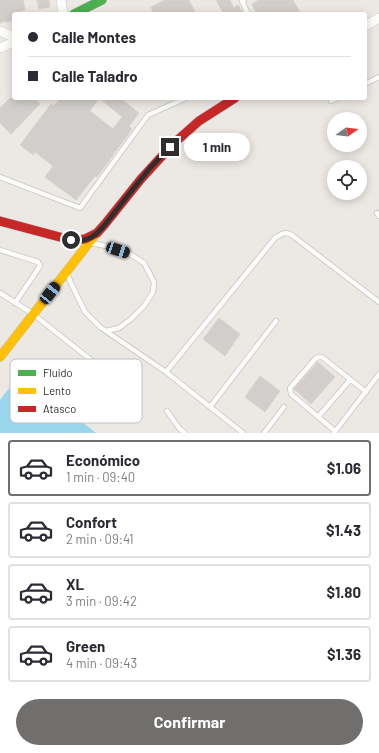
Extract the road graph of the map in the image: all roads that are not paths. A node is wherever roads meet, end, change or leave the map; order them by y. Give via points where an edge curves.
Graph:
1 (61, 0) edge
2 (102, 0) edge
3 (244, 0) edge
4 (63, 12) edge
5 (78, 12) edge
6 (247, 12) edge
7 (379, 18) edge
8 (367, 25) edge
9 (0, 31) edge
10 (12, 36) edge
11 (12, 43) edge
12 (0, 48) edge
13 (379, 77) edge
14 (367, 83) edge
15 (182, 100) edge
16 (229, 100) edge
17 (0, 177) edge
18 (0, 221) edge
19 (99, 230) junction
20 (89, 243) junction
21 (0, 250) edge
22 (66, 272) junction
23 (0, 293) edge
24 (15, 302) junction
25 (379, 302) edge
26 (33, 314) junction
27 (276, 321) dead end
28 (106, 331) junction
29 (0, 357) edge
30 (90, 359) edge
31 (166, 372) junction
32 (379, 374) edge
33 (350, 380) junction
34 (366, 392) junction
35 (210, 407) junction
36 (284, 407) dead end
37 (167, 411) dead end
38 (318, 417) junction
39 (335, 432) edge
40 (185, 433) edge
41 (243, 433) edge
42 (264, 433) edge

1 - 4 street
2 - 5 street
3 - 6 lane via 242,1
7 - 8 street
9 - 10 street
11 - 12 street
13 - 14 lane
15 - 17 lane via 148,115 80,208
16 - 19 street via 180,137 151,167
18 - 19 street via 81,241 90,238
19 - 20 street
20 - 22 street
20 - 28 lane via 130,254 144,263 154,282 153,292 144,306 119,328
21 - 24 lane via 38,262 40,266
22 - 26 street
22 - 28 lane via 85,312
23 - 24 lane
24 - 26 lane
25 - 31 lane via 294,236 282,233 275,238
26 - 29 street
26 - 30 lane
27 - 35 lane
28 - 31 lane
31 - 35 lane
32 - 34 lane
33 - 34 lane
33 - 38 lane
33 - 38 lane via 319,357 290,388 291,394
34 - 39 lane
35 - 41 lane
36 - 42 lane
37 - 40 lane
38 - 39 lane

